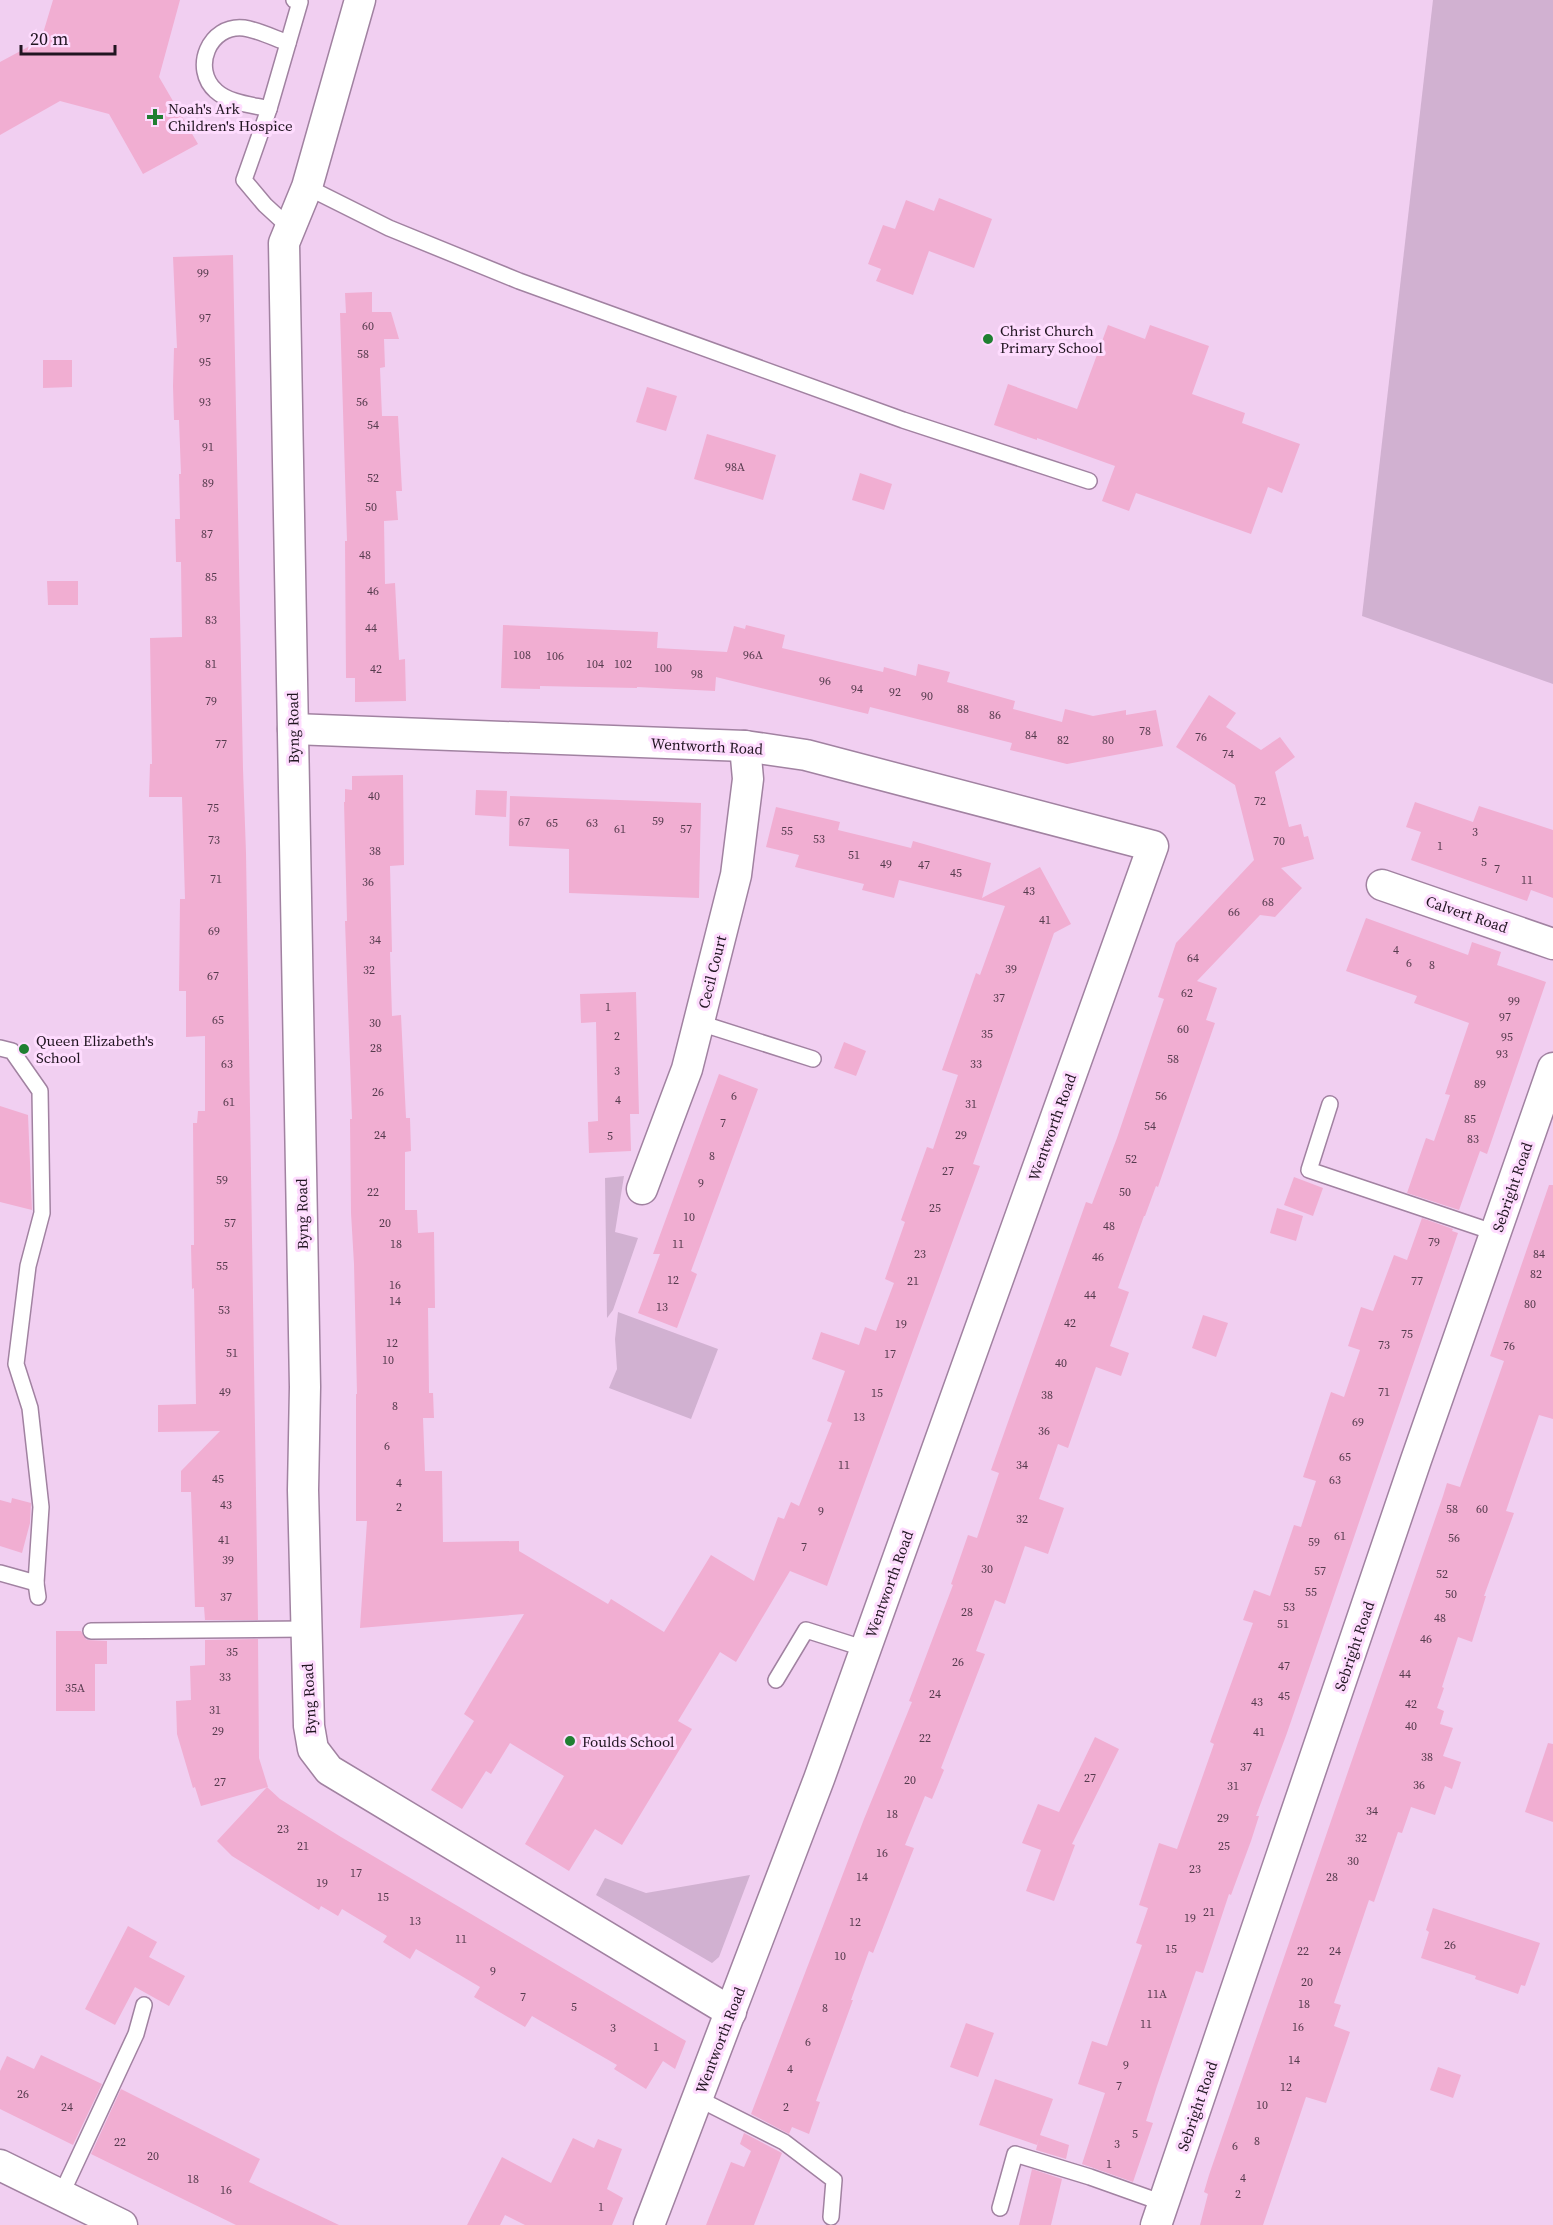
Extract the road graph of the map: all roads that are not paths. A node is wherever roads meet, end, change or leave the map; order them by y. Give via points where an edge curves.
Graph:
1 (294, 0) edge
2 (360, 0) edge
3 (288, 43) junction
4 (269, 109) junction
5 (307, 187) junction
6 (290, 228) junction
7 (1089, 481) dead end
8 (293, 729) junction
9 (746, 746) junction
10 (1382, 885) dead end
11 (1553, 944) edge
12 (700, 1023) junction
13 (0, 1048) edge
14 (813, 1059) dead end
15 (1553, 1068) edge
16 (1330, 1104) dead end
17 (642, 1189) dead end
18 (1496, 1233) junction
19 (0, 1361) edge
20 (16, 1364) junction
21 (0, 1573) edge
22 (306, 1629) junction
23 (91, 1631) dead end
24 (866, 1649) junction
25 (776, 1680) dead end
26 (144, 2005) dead end
27 (731, 2012) junction
28 (697, 2098) junction
29 (0, 2165) edge
30 (61, 2195) junction
31 (1000, 2208) dead end
32 (1160, 2214) edge
33 (831, 2217) dead end
34 (122, 2225) edge
35 (649, 2225) edge

1 - 3 lane via 300,2
2 - 5 street, Byng Road
3 - 4 lane
3 - 4 lane via 244,28 228,29 216,36 206,53 207,81 218,93
4 - 6 lane via 244,180
5 - 6 street, Byng Road
5 - 7 lane via 389,228 519,281 903,420
6 - 8 street, Byng Road via 284,243
8 - 9 street, Wentworth Road
8 - 22 street, Byng Road
9 - 12 street, Cecil Court via 747,779 736,875
9 - 24 street, Wentworth Road via 806,755 1153,846
10 - 11 street, Calvert Road
12 - 14 lane
12 - 17 street, Cecil Court
13 - 20 lane via 12,1051 40,1091 42,1213 28,1266
15 - 18 street, Sebright Road
16 - 18 lane via 1309,1170
18 - 32 street, Sebright Road
19 - 20 lane
20 - 21 lane via 30,1408 41,1507 37,1590
22 - 23 lane
22 - 27 street, Byng Road via 309,1726 313,1749 329,1770
24 - 25 lane via 806,1630
24 - 27 street, Wentworth Road
26 - 30 lane via 136,2034
27 - 28 street, Wentworth Road
28 - 33 lane via 784,2142 834,2180
28 - 35 street, Wentworth Road
29 - 30 street
30 - 34 street
31 - 32 lane via 1015,2154 1090,2177

